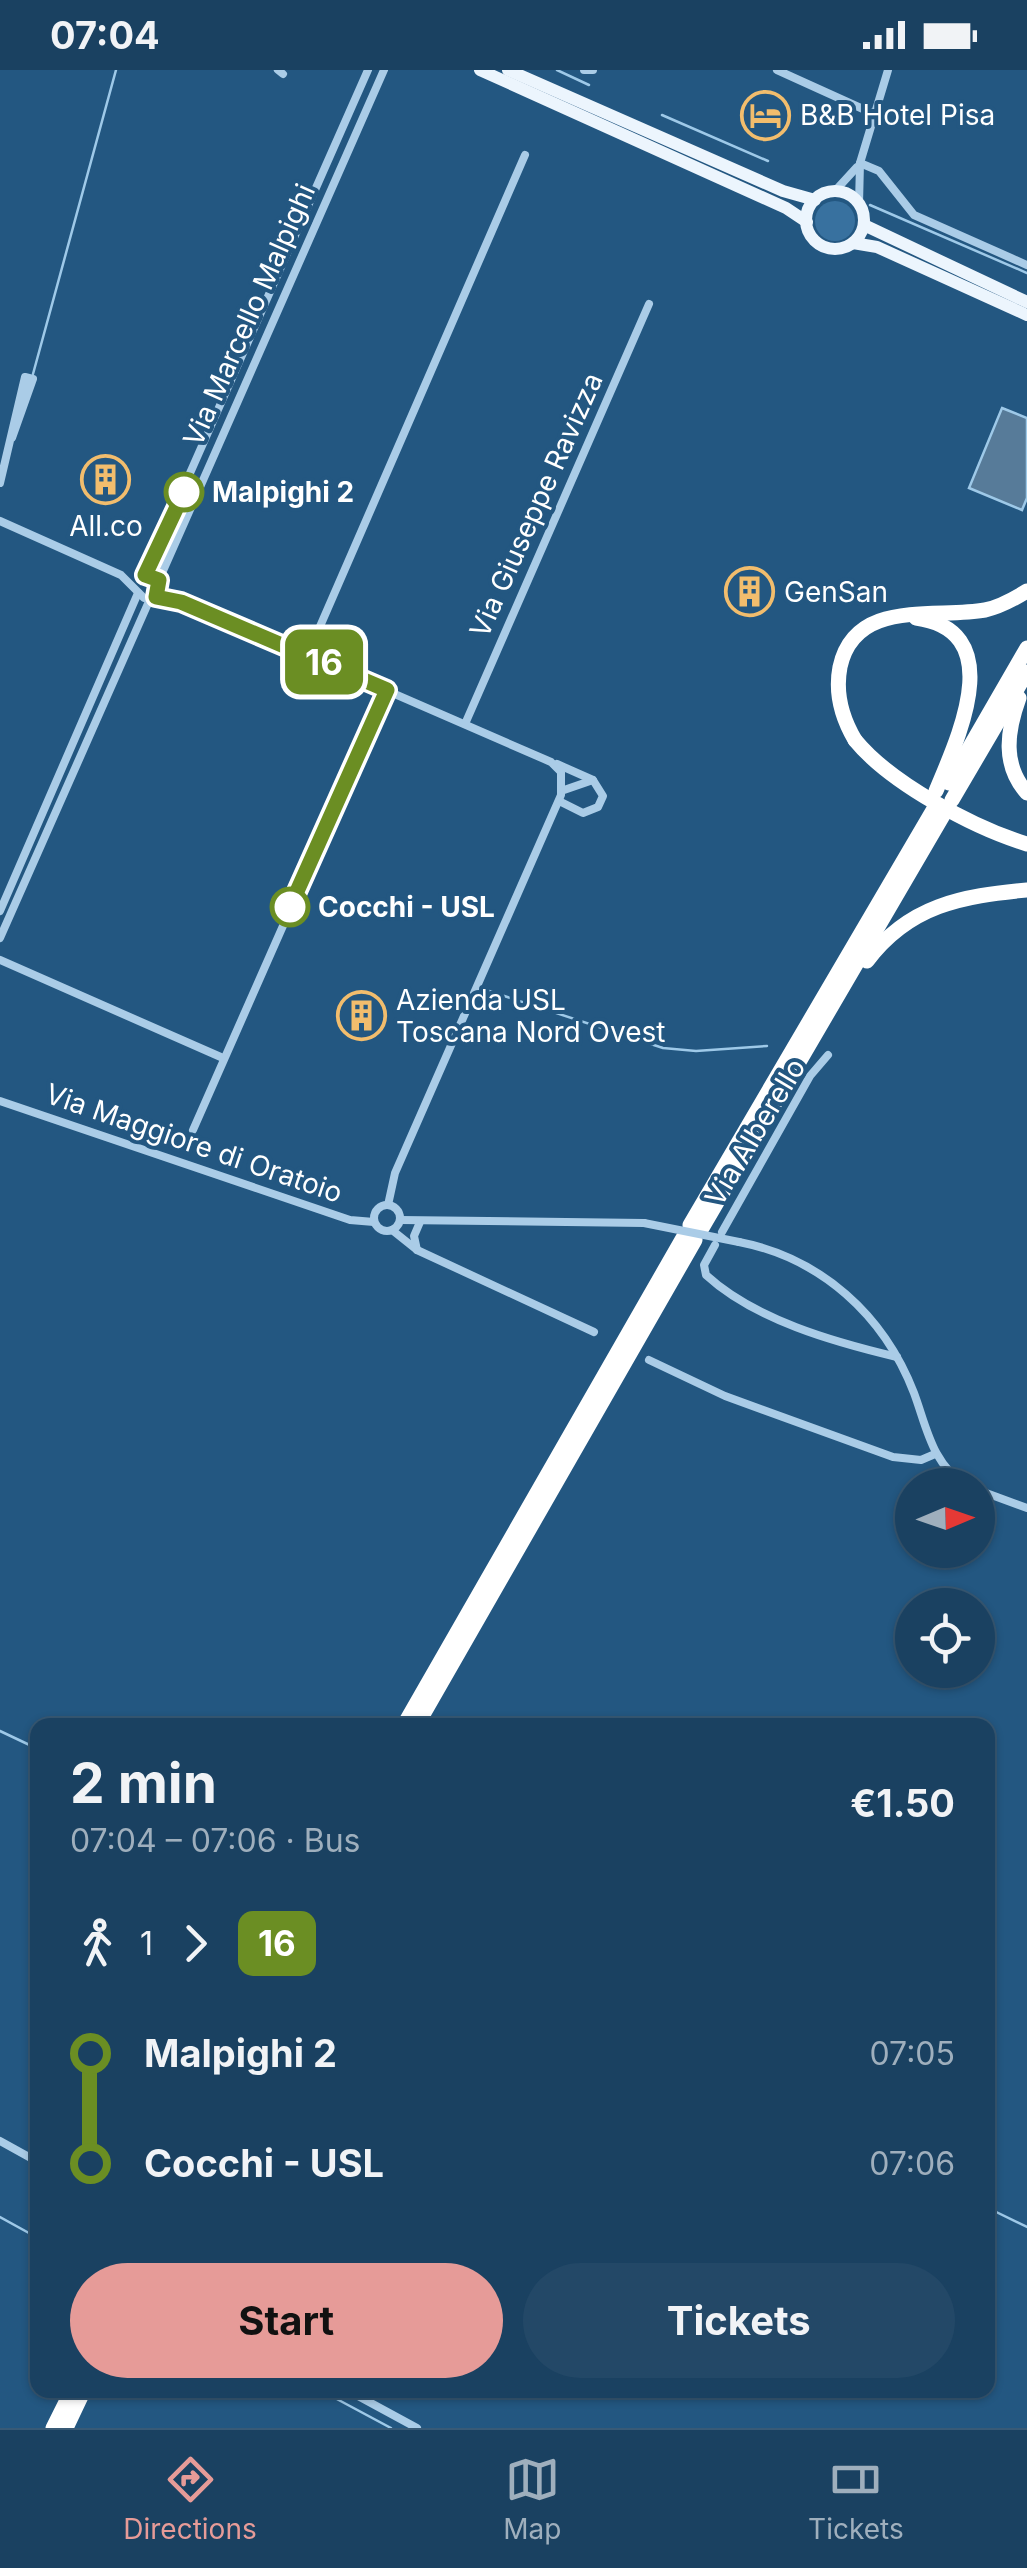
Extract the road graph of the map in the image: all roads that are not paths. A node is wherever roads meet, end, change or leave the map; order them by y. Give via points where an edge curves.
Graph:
1 (368, 70) edge
2 (384, 70) edge
3 (480, 70) edge
4 (508, 70) edge
5 (777, 70) edge
6 (888, 70) edge
7 (874, 114) junction
8 (524, 154) dead end
9 (860, 164) junction
10 (835, 191) junction
11 (815, 200) junction
12 (859, 204) junction
13 (807, 222) junction
14 (864, 225) junction
15 (853, 243) junction
16 (1027, 265) edge
17 (1027, 302) edge
18 (649, 304) dead end
19 (1027, 314) edge
20 (12, 438) junction
21 (0, 484) edge
22 (0, 520) edge
23 (121, 575) junction
24 (144, 576) junction
25 (160, 582) junction
26 (1027, 591) edge
27 (138, 592) junction
28 (153, 598) junction
29 (181, 602) junction
30 (892, 617) junction
31 (1027, 648) edge
32 (308, 654) junction
33 (1027, 675) edge
34 (387, 690) junction
35 (465, 724) junction
36 (552, 762) junction
37 (592, 780) junction
38 (1027, 793) edge
39 (561, 795) junction
40 (940, 801) junction
41 (1027, 844) edge
42 (1027, 890) edge
43 (0, 912) edge
44 (0, 938) edge
45 (0, 960) edge
46 (824, 1021) junction
47 (828, 1055) dead end
48 (223, 1058) junction
49 (0, 1101) edge
50 (193, 1130) dead end
51 (388, 1204) junction
52 (400, 1220) junction
53 (374, 1222) junction
54 (420, 1222) junction
55 (392, 1230) junction
56 (722, 1232) dead end
57 (693, 1233) junction
58 (715, 1244) dead end
59 (418, 1250) junction
60 (594, 1332) dead end
61 (897, 1357) junction
62 (649, 1360) dead end
63 (935, 1454) junction
64 (945, 1468) edge
65 (995, 1496) edge
66 (1027, 1508) edge
67 (408, 1718) edge
68 (421, 1718) edge
69 (0, 2141) edge
70 (30, 2158) edge
71 (68, 2398) edge
72 (80, 2398) edge
73 (361, 2398) edge
74 (53, 2428) edge
75 (66, 2428) edge
76 (416, 2428) edge

1 - 24 street, Via Marcello Malpighi
2 - 25 street, Via Marcello Malpighi
3 - 13 main road
4 - 11 main road
5 - 7 street
6 - 7 street
7 - 9 street
8 - 32 street
9 - 10 street
9 - 12 street
9 - 16 street via 879,171 914,215
10 - 11 main road
10 - 12 main road
11 - 13 main road
12 - 14 main road
13 - 15 main road via 822,245 838,249
14 - 15 main road
14 - 17 main road
15 - 19 main road via 878,247
18 - 35 street, Via Giuseppe Ravizza
20 - 20 street via 12,425 25,376 33,379
20 - 21 street
22 - 23 street
23 - 24 street
23 - 27 street
24 - 25 street
24 - 27 street, Via Marcello Malpighi
25 - 28 street, Via Marcello Malpighi
25 - 29 street
26 - 30 highway via 988,609
27 - 28 street
27 - 43 street, Via Marcello Malpighi
28 - 29 street
28 - 44 street, Via Marcello Malpighi
29 - 32 street
30 - 40 highway via 928,620 946,630 970,671 964,721
30 - 41 highway, bridge via 864,630 842,660 839,696 855,740 889,772
31 - 40 highway
32 - 34 street
33 - 38 highway via 1008,737 1011,764
33 - 40 highway
34 - 35 street
34 - 48 street
35 - 36 street
36 - 37 street
36 - 39 street via 562,775
37 - 39 street
37 - 39 street via 603,793 596,809 579,812
39 - 51 street via 395,1173
40 - 46 highway
40 - 57 highway
42 - 46 highway via 958,897 920,912 880,946
45 - 48 street
46 - 57 highway
47 - 56 street, Via Alberello
48 - 50 street
49 - 53 street, Via Maggiore di Oratoio via 350,1220
51 - 52 street
51 - 53 street, Via Maggiore di Oratoio via 376,1210
52 - 54 street
52 - 55 street
53 - 55 street, Via Maggiore di Oratoio
54 - 59 street
54 - 61 street, bridge via 644,1223 789,1256 866,1312
55 - 59 street, Via Maggiore di Oratoio
57 - 67 highway
57 - 68 highway
58 - 61 street, Via Alberello via 706,1276 736,1296 787,1322
59 - 60 street, Via Maggiore di Oratoio
61 - 63 street
62 - 63 street via 893,1458
63 - 64 street
65 - 66 street
69 - 70 street
71 - 74 highway
72 - 75 highway
73 - 76 street

